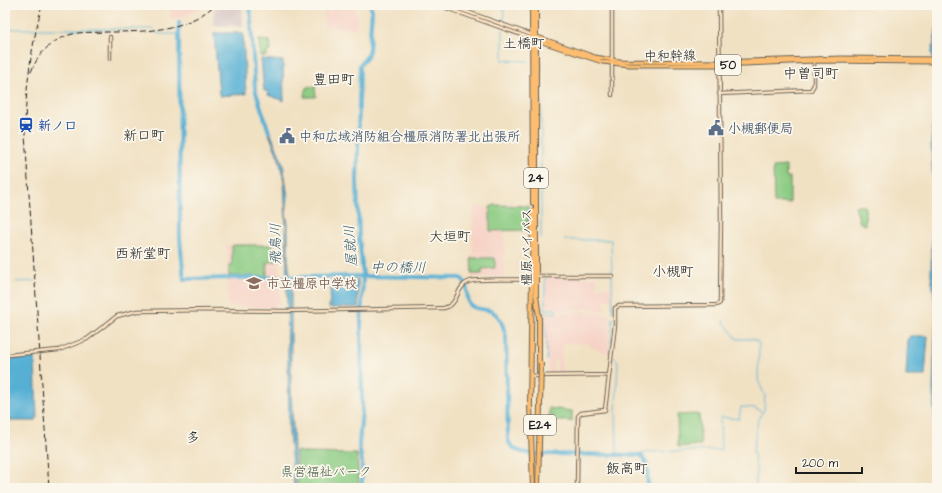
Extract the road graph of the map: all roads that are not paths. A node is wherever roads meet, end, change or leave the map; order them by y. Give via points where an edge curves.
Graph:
1 (438, 5) edge
2 (448, 5) edge
3 (532, 5) edge
4 (536, 5) edge
5 (612, 5) edge
6 (718, 5) edge
7 (110, 37) dead end
8 (534, 37) junction
9 (110, 59) dead end
10 (937, 59) edge
11 (814, 61) junction
12 (924, 61) junction
13 (612, 62) junction
14 (937, 62) edge
15 (719, 64) junction
16 (719, 94) junction
17 (612, 95) dead end
18 (614, 276) dead end
19 (535, 278) junction
20 (532, 312) junction
21 (539, 317) junction
22 (6, 355) edge
23 (541, 363) joint
24 (528, 364) joint
25 (609, 375) junction
26 (530, 376) junction
27 (539, 376) junction
28 (535, 454) junction
29 (533, 488) edge
30 (538, 488) edge
31 (577, 488) edge

1 - 8 street, 中和幹線
2 - 8 street, 中和幹線
3 - 8 highway, 橿原バイパス / 24
4 - 8 highway, 橿原バイパス / 24
5 - 13 street
6 - 15 street
7 - 9 street
8 - 13 main road, 中和幹線 / 50 via 588,58
8 - 19 highway, 橿原バイパス / 24
10 - 12 main road, 中和幹線 / 50
11 - 12 main road, 中和幹線 / 50
11 - 15 main road, 中和幹線 / 50
11 - 16 street via 814,85 811,90
12 - 14 main road, 中和幹線 / 50
12 - 15 main road, 中和幹線 / 50 via 789,59
13 - 15 main road, 中和幹線 / 50
13 - 17 street
15 - 16 street
16 - 25 street via 720,303 617,307
18 - 19 street
19 - 20 highway, 橿原バイパス / 24
19 - 21 highway, 橿原バイパス / 24
19 - 22 street, bridge via 466,283 454,303 447,308 137,311 117,316 81,342 59,350
20 - 24 highway, 24
20 - 26 highway, 橿原バイパス / 24
21 - 23 highway, 24
21 - 27 highway, 橿原バイパス / 24
23 - 30 highway, E24, bridge
24 - 29 highway, E24
25 - 27 street
25 - 31 street via 605,410 581,413 578,416
26 - 27 street
26 - 28 highway, 橿原バイパス / 24
27 - 28 highway, 橿原バイパス / 24
28 - 29 highway, 橿原バイパス / 24
28 - 30 highway, 橿原バイパス / 24

